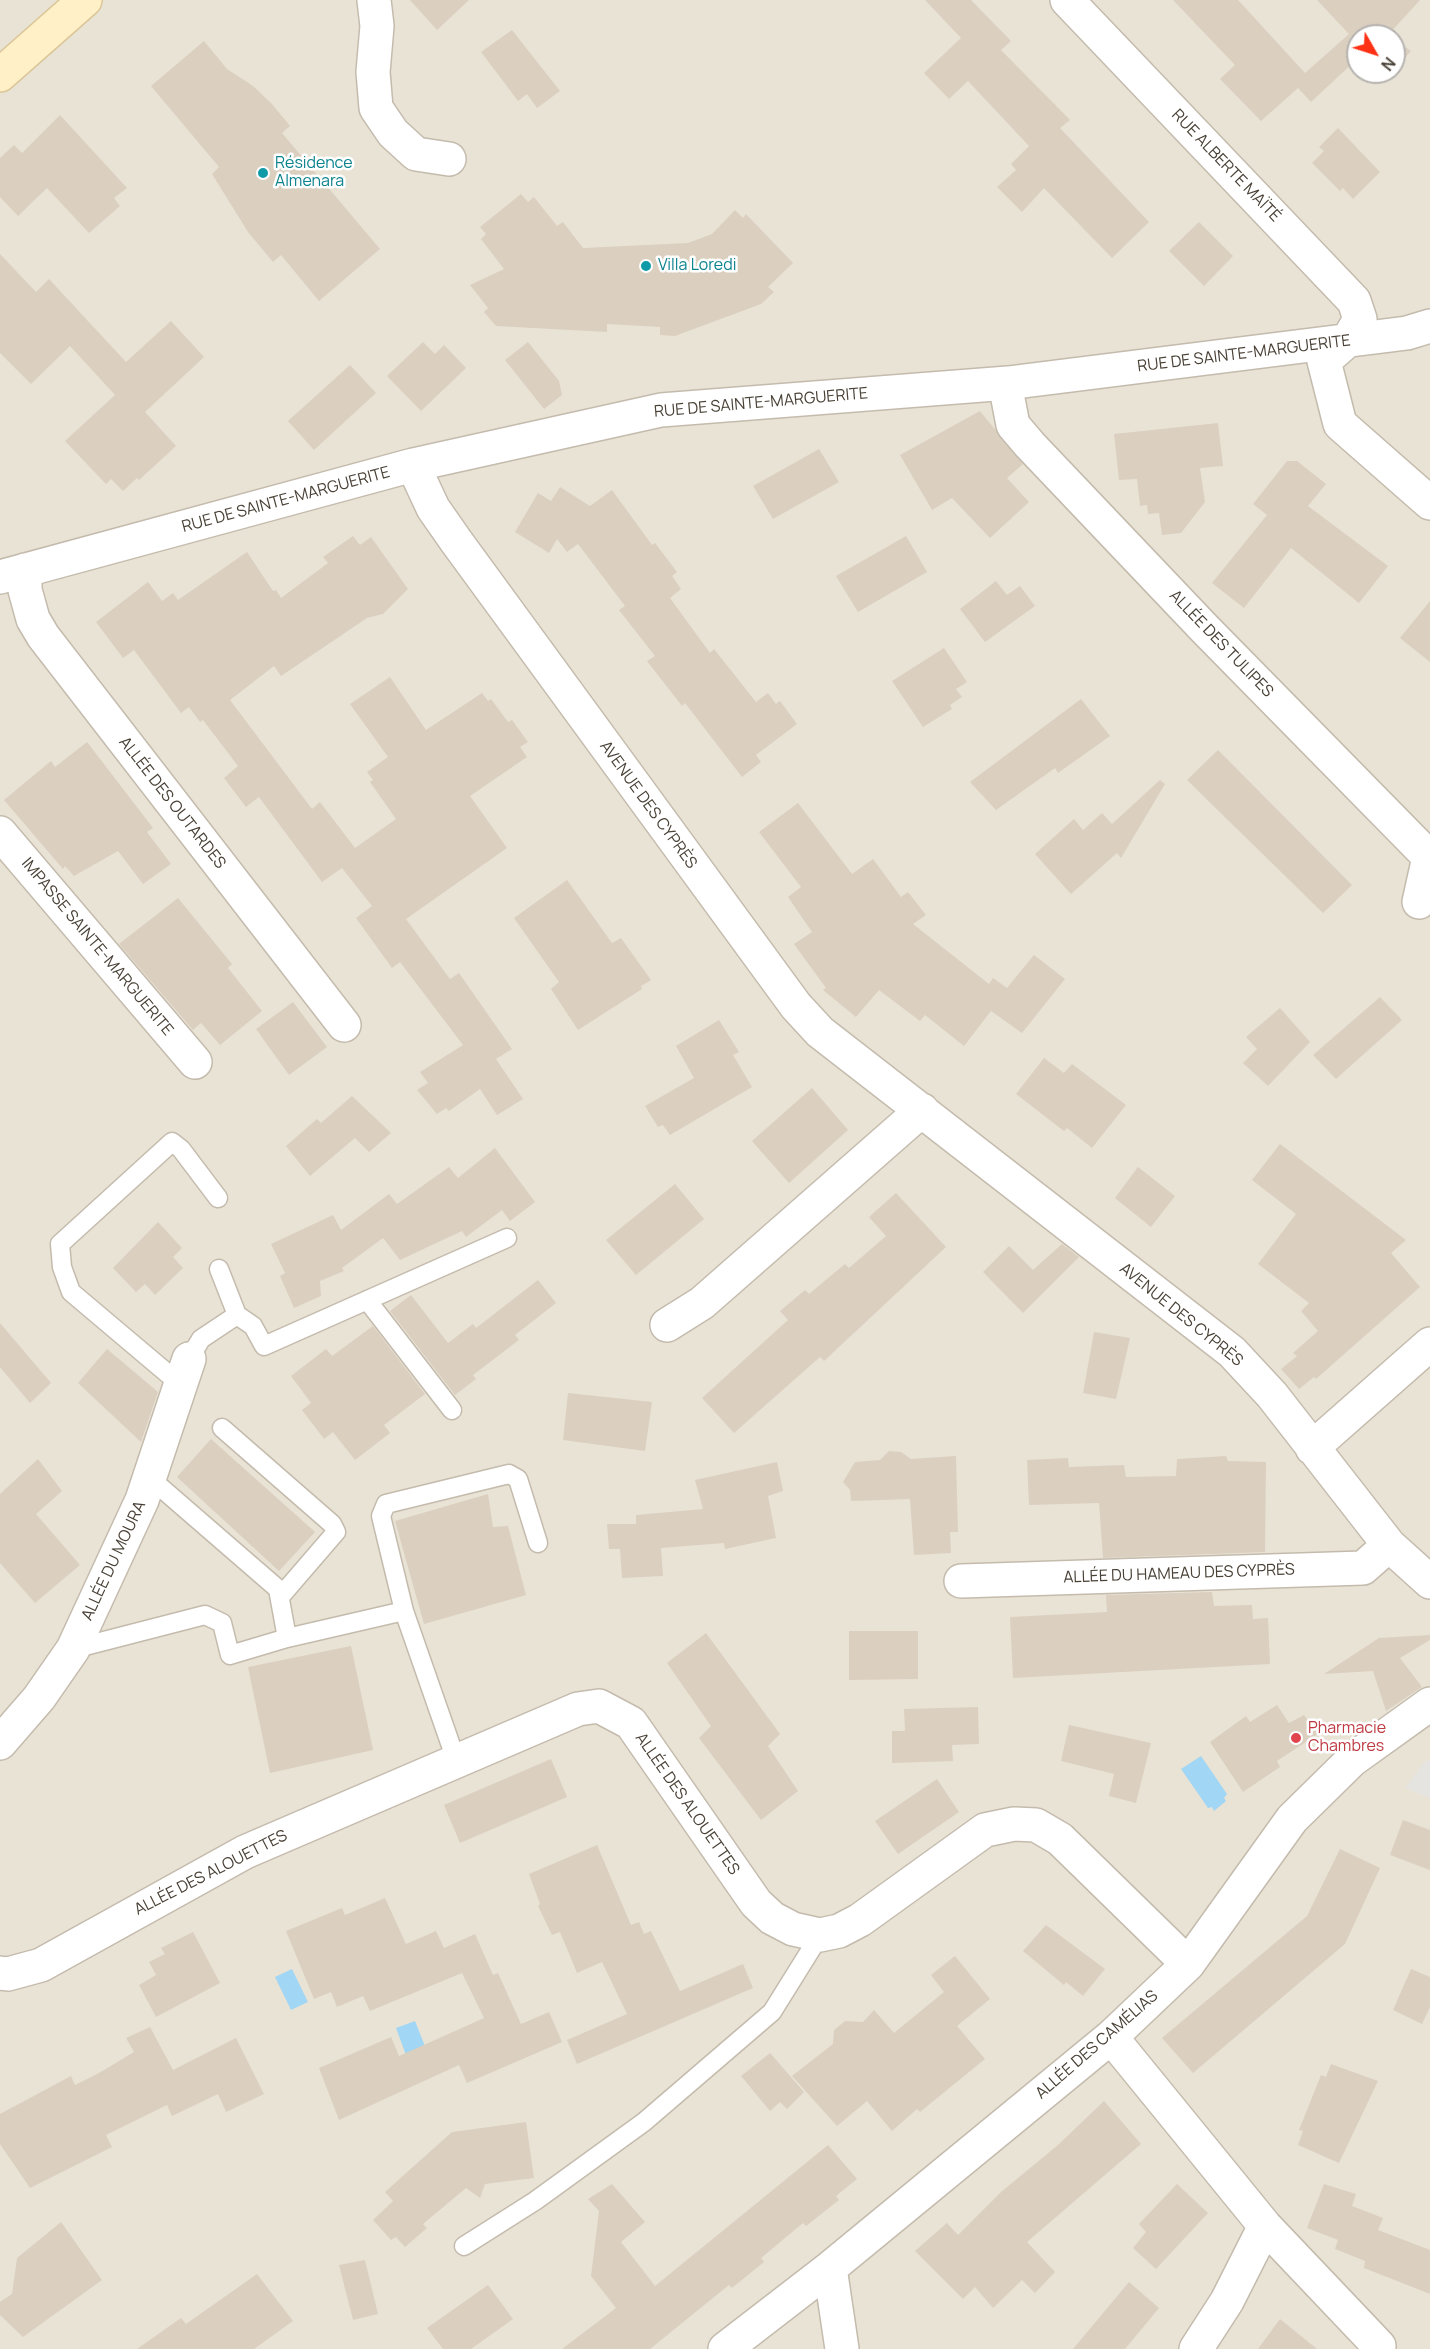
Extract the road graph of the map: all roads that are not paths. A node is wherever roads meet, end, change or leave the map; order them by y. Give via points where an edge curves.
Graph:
1 (86, 0) edge
2 (374, 0) edge
3 (1066, 0) edge
4 (0, 75) edge
5 (449, 159) dead end
6 (1430, 326) edge
7 (1348, 340) junction
8 (1008, 383) junction
9 (413, 465) junction
10 (1430, 503) edge
11 (13, 573) edge
12 (0, 833) edge
13 (1419, 902) dead end
14 (344, 1025) dead end
15 (195, 1062) dead end
16 (922, 1110) junction
17 (218, 1197) dead end
18 (507, 1238) dead end
19 (219, 1269) dead end
20 (367, 1300) junction
21 (237, 1315) junction
22 (667, 1325) dead end
23 (1430, 1344) edge
24 (185, 1372) junction
25 (452, 1410) dead end
26 (222, 1428) dead end
27 (1312, 1448) junction
28 (151, 1479) junction
29 (538, 1543) dead end
30 (1389, 1545) junction
31 (961, 1581) dead end
32 (1430, 1582) edge
33 (280, 1597) junction
34 (404, 1611) junction
35 (287, 1638) junction
36 (73, 1649) junction
37 (1430, 1704) edge
38 (0, 1743) edge
39 (456, 1760) junction
40 (820, 1935) junction
41 (1188, 1964) junction
42 (0, 1973) edge
43 (1111, 2037) junction
44 (1265, 2226) junction
45 (464, 2246) dead end
46 (830, 2268) junction
47 (1379, 2346) dead end
48 (725, 2349) edge
49 (842, 2349) edge
50 (1196, 2349) edge

1 - 4 main road
2 - 5 street via 377,26 372,72 376,108 393,133 416,154
3 - 7 street, RUE ALBERTE MAÏTÉ via 1354,301 1360,319
6 - 7 street, RUE DE SAINTE-MARGUERITE via 1407,333
7 - 8 street, RUE DE SAINTE-MARGUERITE
7 - 10 street via 1324,361 1340,424
8 - 9 street, RUE DE SAINTE-MARGUERITE via 661,410
8 - 13 street, ALLÉE DES TULIPES via 1013,425 1030,445 1429,857
9 - 11 street, RUE DE SAINTE-MARGUERITE
9 - 16 street, AVENUE DES CYPRÈS via 433,508 456,541 796,1006 820,1032
11 - 14 street, ALLÉE DES OUTARDES via 25,590 33,619 44,636
12 - 15 street, IMPASSE SAINTE-MARGUERITE
16 - 22 street via 702,1303
16 - 27 street, AVENUE DES CYPRÈS via 1232,1352 1272,1395
17 - 24 lane via 172,1142 60,1244 70,1292
18 - 20 lane
19 - 21 lane
20 - 21 lane via 264,1346 253,1326
20 - 25 lane
21 - 24 lane via 201,1339
23 - 27 street
24 - 28 street, ALLÉE DU MOURA
26 - 33 lane via 332,1524 336,1532
27 - 30 street, AVENUE DES CYPRÈS
28 - 33 lane via 278,1589
28 - 36 street, ALLÉE DU MOURA
29 - 34 lane via 518,1479 509,1474 387,1504 381,1516
30 - 31 street, ALLÉE DU HAMEAU DES CYPRÈS via 1363,1568
30 - 32 street, AVENUE DES CYPRÈS
33 - 35 lane
34 - 35 lane
34 - 39 lane
35 - 36 lane via 230,1655 222,1623 205,1615
36 - 38 street, ALLÉE DU MOURA via 39,1698
37 - 41 street, ALLÉE DES CAMÉLIAS via 1352,1760 1292,1819
39 - 40 street, ALLÉE DES ALOUETTES via 578,1709 600,1706 631,1724 756,1903 772,1918 793,1929
39 - 42 street, ALLÉE DES ALOUETTES via 245,1852 41,1965
40 - 41 street via 860,1920 985,1830 1036,1824 1060,1839
40 - 45 lane via 772,2012 644,2122 535,2201
41 - 43 street, ALLÉE DES CAMÉLIAS
43 - 44 street
43 - 46 street, ALLÉE DES CAMÉLIAS
44 - 47 street
44 - 50 street via 1227,2301
46 - 48 street, ALLÉE DES CAMÉLIAS
46 - 49 street

